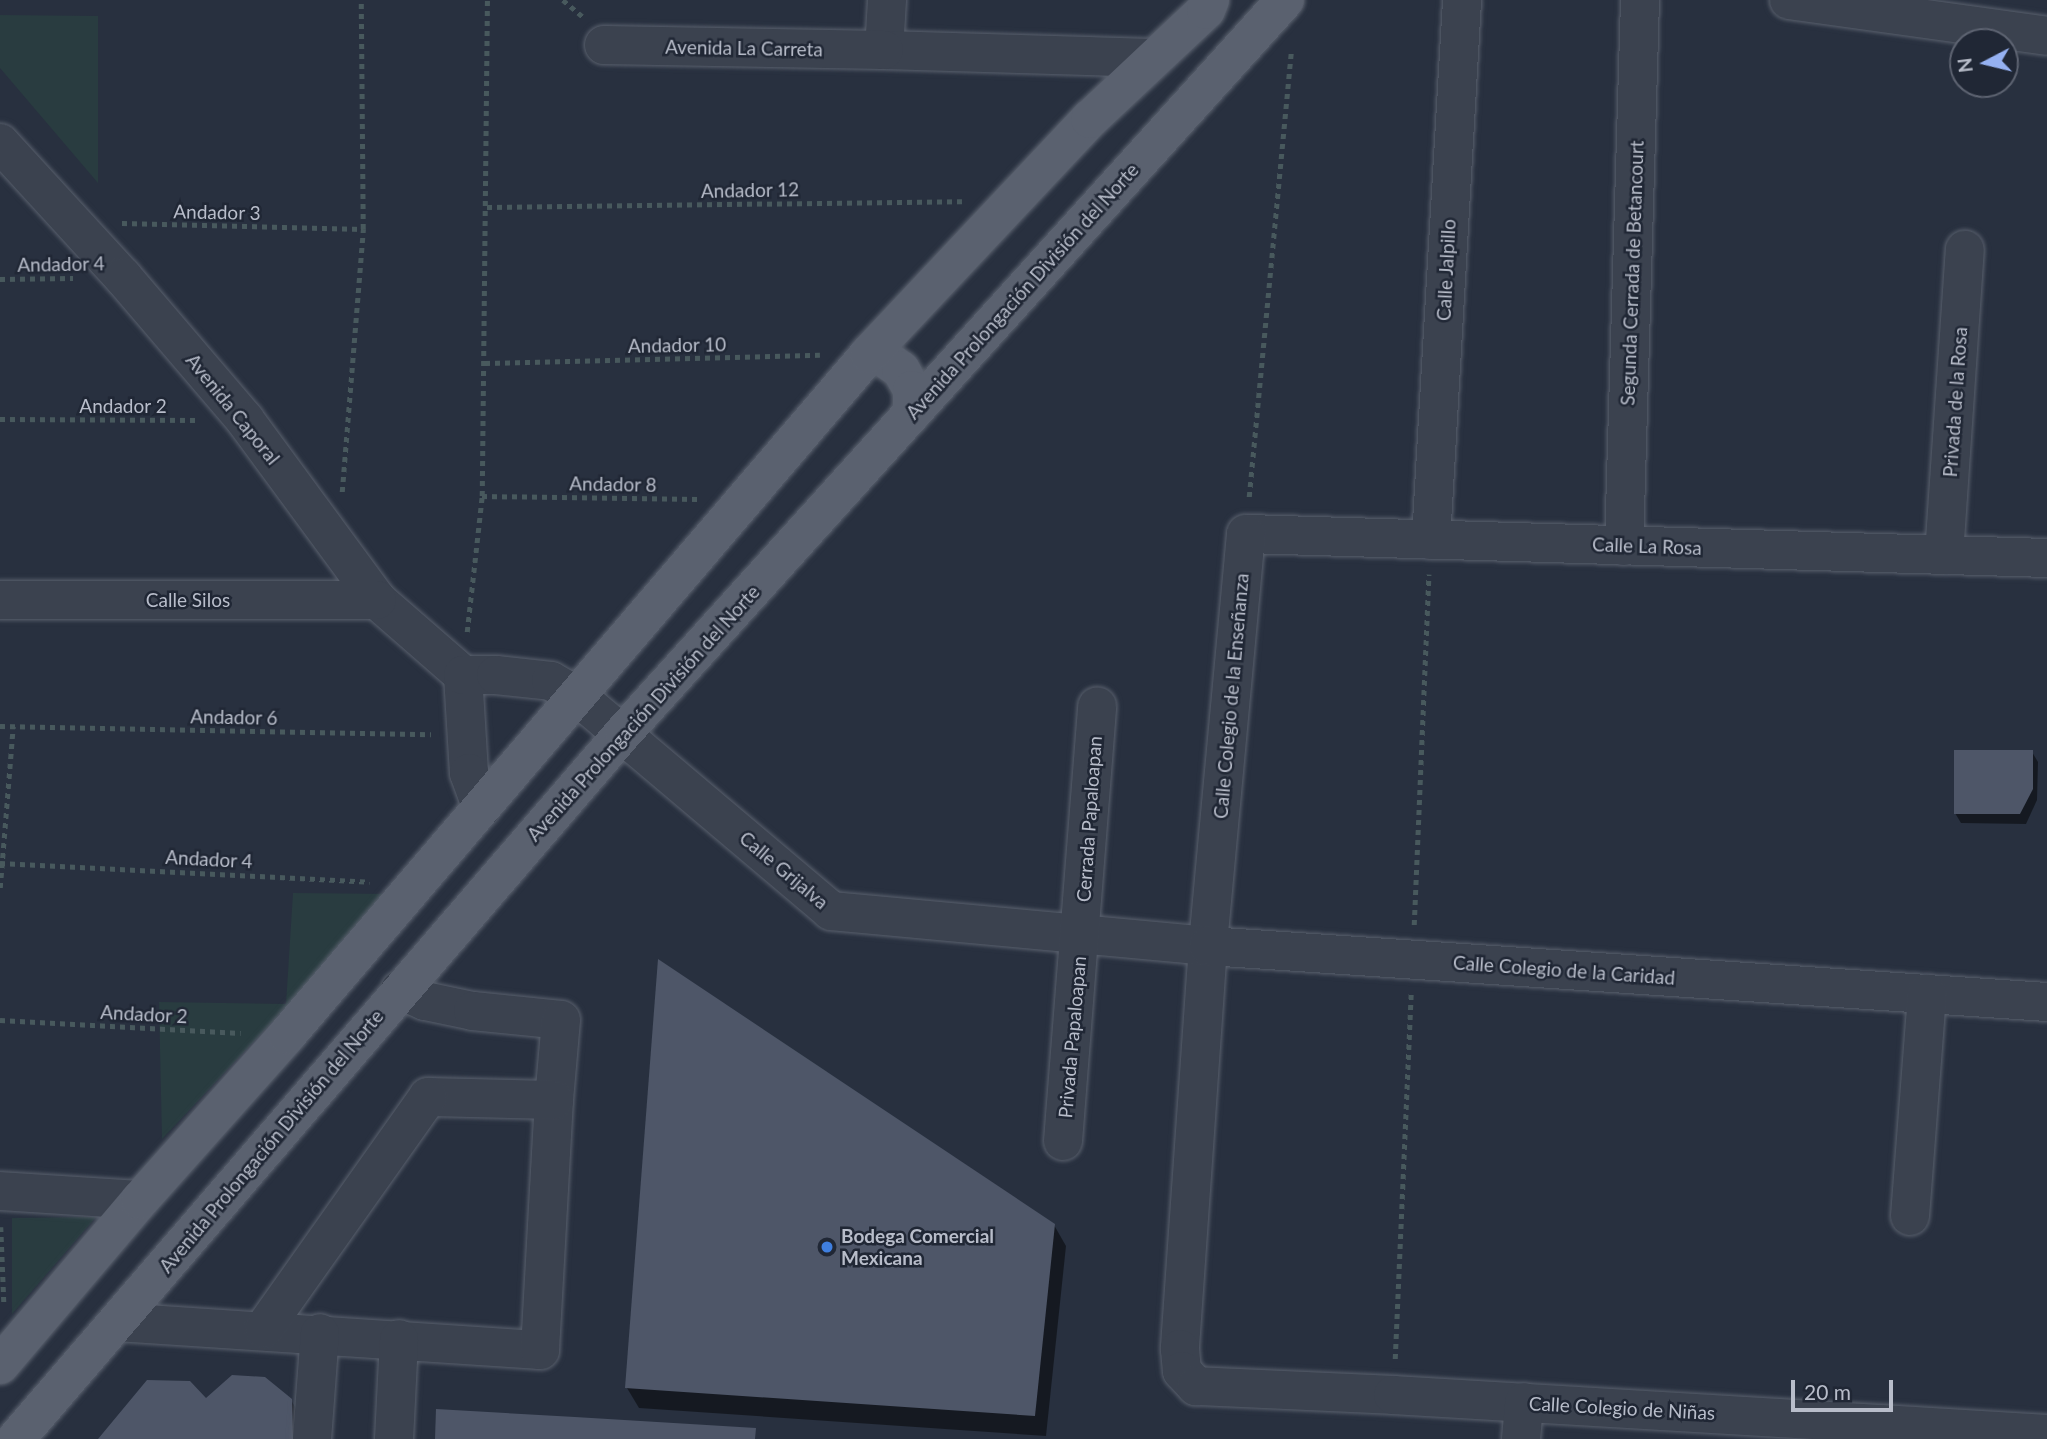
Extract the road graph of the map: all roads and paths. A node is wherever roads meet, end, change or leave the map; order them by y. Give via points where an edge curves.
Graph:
1 (361, 0) edge
2 (487, 0) edge
3 (887, 0) edge
4 (1285, 0) edge
5 (1462, 0) edge
6 (1640, 0) edge
7 (1789, 0) edge
8 (1212, 3) edge
9 (1906, 8) edge
10 (2047, 36) edge
11 (1292, 41) dead end
12 (604, 46) dead end
13 (884, 50) junction
14 (1152, 58) junction
15 (0, 143) edge
16 (1013, 200) junction
17 (487, 208) junction
18 (70, 222) junction
19 (363, 229) junction
20 (1965, 250) dead end
21 (123, 277) junction
22 (0, 279) edge
23 (881, 341) junction
24 (485, 363) junction
25 (942, 380) junction
26 (912, 413) junction
27 (0, 419) edge
28 (245, 420) junction
29 (482, 496) junction
30 (745, 500) junction
31 (1246, 534) junction
32 (1431, 540) junction
33 (338, 544) junction
34 (1625, 546) junction
35 (1944, 555) junction
36 (2047, 558) edge
37 (0, 600) edge
38 (376, 600) junction
39 (463, 676) junction
40 (577, 696) junction
41 (1097, 706) dead end
42 (0, 726) edge
43 (13, 727) junction
44 (624, 732) junction
45 (467, 734) junction
46 (473, 818) junction
47 (1, 863) edge
48 (507, 866) junction
49 (416, 884) junction
50 (0, 888) edge
51 (456, 925) junction
52 (1081, 933) junction
53 (1208, 946) junction
54 (400, 990) junction
55 (1927, 994) junction
56 (2047, 1002) edge
57 (0, 1020) edge
58 (287, 1035) junction
59 (554, 1100) junction
60 (1063, 1142) dead end
61 (0, 1191) edge
62 (140, 1200) junction
63 (1910, 1216) dead end
64 (4, 1303) dead end
65 (117, 1322) junction
66 (264, 1329) junction
67 (320, 1333) junction
68 (400, 1339) junction
69 (0, 1365) edge
70 (1196, 1386) joint
71 (1522, 1421) edge
72 (1908, 1432) edge
73 (2047, 1434) edge
74 (16, 1439) edge
75 (312, 1439) edge
76 (394, 1439) edge

1 - 19 path
2 - 17 path
3 - 13 street
4 - 25 main road, Avenida Prolongación División del Norte
5 - 32 street, Calle Jalpillo
6 - 34 street, Segunda Cerrada de Betancourt
7 - 9 street
8 - 14 main road
9 - 10 street
11 - 31 path
12 - 13 street, Avenida La Carreta
13 - 14 street, Avenida La Carreta
14 - 16 main road
15 - 18 street, Avenida Caporal
16 - 17 path, Andador 12
16 - 23 main road
17 - 24 path
18 - 19 path, Andador 3
18 - 21 street, Avenida Caporal
19 - 33 path
20 - 35 street, Privada de la Rosa
21 - 22 path, Andador 4
21 - 28 street, Avenida Caporal
23 - 24 path, Andador 10
23 - 25 main road via 928,379
23 - 26 main road via 912,390
23 - 30 main road
24 - 29 path
25 - 26 main road, Avenida Prolongación División del Norte
26 - 44 main road, Avenida Prolongación División del Norte
27 - 28 path, Andador 2
28 - 33 street, Avenida Caporal
29 - 30 path, Andador 8
29 - 39 path
30 - 40 main road
31 - 32 street, Calle La Rosa
31 - 53 street, Calle Colegio de la Enseñanza
32 - 34 street, Calle La Rosa
33 - 38 street, Avenida Caporal
34 - 35 street, Calle La Rosa
35 - 36 street, Calle La Rosa
37 - 38 street, Calle Silos
38 - 39 street, Avenida Caporal
39 - 40 street via 551,681
39 - 45 street
40 - 44 street, Calle Grijalva
40 - 46 main road
41 - 52 street, Cerrada Papaloapan
42 - 43 path, Andador 6
43 - 45 path, Andador 6
43 - 47 path
44 - 48 main road, Avenida Prolongación División del Norte
44 - 52 street, Calle Grijalva via 831,911
45 - 46 street
46 - 48 main road via 463,846 472,862 489,869
46 - 49 main road
47 - 49 path, Andador 4
47 - 50 path
48 - 51 main road, Avenida Prolongación División del Norte
49 - 51 main road via 428,881 448,888 458,905
49 - 58 main road
51 - 54 main road, Avenida Prolongación División del Norte
52 - 53 street, Calle Colegio de la Caridad
52 - 60 street, Privada Papaloapan
53 - 55 street, Calle Colegio de la Caridad
53 - 70 street, Calle Colegio de la Enseñanza via 1180,1349 1182,1371
54 - 59 street via 425,1001 473,1011 561,1020
54 - 65 main road, Avenida Prolongación División del Norte
55 - 56 street, Calle Colegio de la Caridad
55 - 63 street
57 - 58 path, Andador 2
58 - 62 main road
59 - 66 street via 428,1097
59 - 68 street via 540,1350
61 - 62 street
61 - 64 path
62 - 69 main road
65 - 66 street
65 - 74 main road, Avenida Prolongación División del Norte
66 - 67 street
67 - 68 street
67 - 75 street
68 - 76 street
70 - 71 street, Calle Colegio de Niñas
71 - 72 street, Calle Colegio de Niñas
72 - 73 street, Calle Colegio de Niñas

